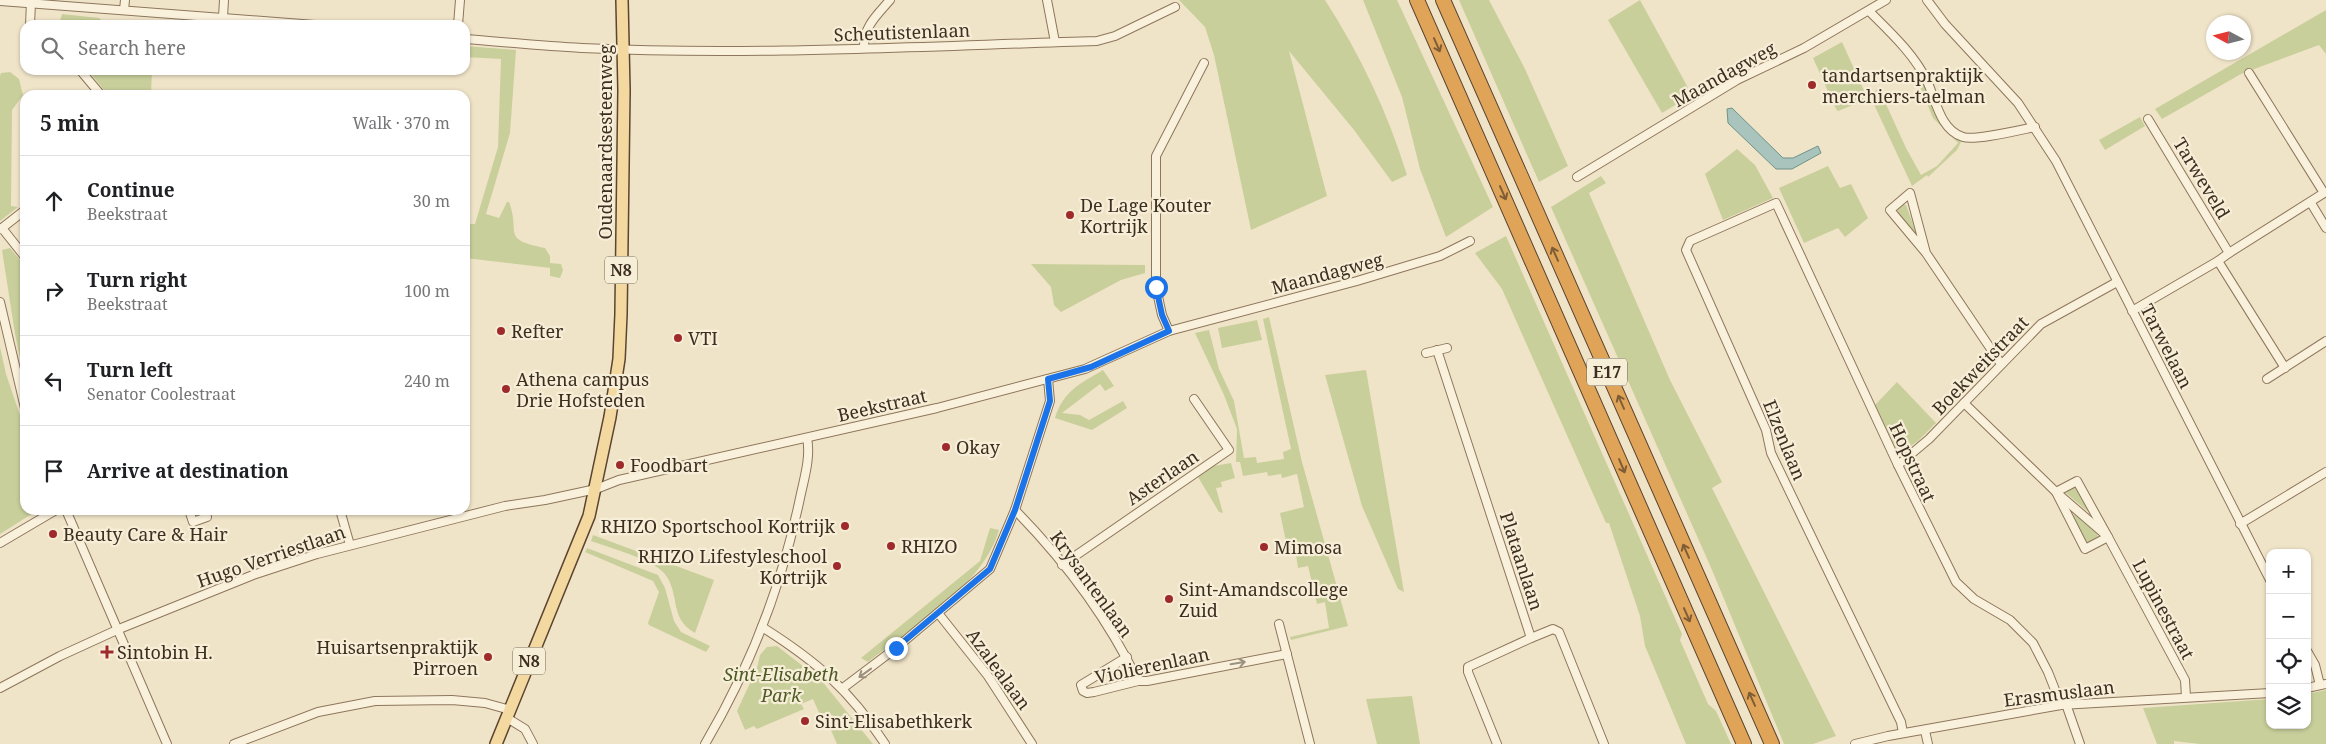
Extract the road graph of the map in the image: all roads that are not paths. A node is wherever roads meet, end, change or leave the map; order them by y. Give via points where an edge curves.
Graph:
1 (124, 0) edge
2 (224, 0) edge
3 (460, 0) edge
4 (622, 0) edge
5 (890, 0) edge
6 (1047, 0) edge
7 (1418, 0) edge
8 (1442, 0) edge
9 (1886, 0) edge
10 (1928, 0) edge
11 (0, 1) edge
12 (25, 1) edge
13 (1174, 7) dead end
14 (124, 10) junction
15 (1869, 11) junction
16 (223, 17) junction
17 (29, 20) edge
18 (258, 20) edge
19 (458, 20) edge
20 (470, 39) edge
21 (1055, 42) junction
22 (624, 48) junction
23 (864, 48) junction
24 (1204, 63) dead end
25 (2249, 73) dead end
26 (84, 75) edge
27 (97, 90) edge
28 (2148, 119) dead end
29 (2035, 128) junction
30 (1577, 177) dead end
31 (1776, 203) joint
32 (2311, 203) junction
33 (20, 214) edge
34 (2326, 228) edge
35 (1, 229) edge
36 (1470, 241) dead end
37 (20, 251) edge
38 (2229, 253) junction
39 (1926, 254) junction
40 (2218, 261) junction
41 (2117, 282) junction
42 (0, 302) edge
43 (2132, 311) junction
44 (1188, 326) joint
45 (1169, 331) junction
46 (2326, 341) edge
47 (1447, 348) dead end
48 (1437, 350) junction
49 (1426, 353) dead end
50 (2002, 364) junction
51 (2285, 368) junction
52 (20, 373) edge
53 (16, 374) junction
54 (1048, 379) junction
55 (2267, 379) dead end
56 (20, 389) edge
57 (1194, 399) dead end
58 (1964, 403) junction
59 (807, 438) junction
60 (1898, 465) junction
61 (2326, 472) edge
62 (596, 489) junction
63 (2056, 492) junction
64 (1015, 510) junction
65 (47, 515) edge
66 (68, 515) edge
67 (191, 515) edge
68 (206, 515) edge
69 (341, 515) edge
70 (469, 515) edge
71 (470, 515) edge
72 (2240, 524) junction
73 (2108, 537) junction
74 (0, 543) edge
75 (350, 545) junction
76 (1062, 565) junction
77 (2266, 573) edge
78 (938, 613) junction
79 (1279, 624) dead end
80 (762, 627) junction
81 (119, 629) junction
82 (1531, 638) junction
83 (1287, 654) junction
84 (1127, 657) junction
85 (2311, 658) edge
86 (1138, 681) junction
87 (2323, 685) edge
88 (0, 688) edge
89 (843, 688) junction
90 (2266, 693) edge
91 (2186, 696) junction
92 (2063, 704) junction
93 (508, 714) junction
94 (1924, 730) junction
95 (1903, 733) junction
96 (167, 744) edge
97 (234, 744) edge
98 (496, 744) edge
99 (533, 744) edge
100 (705, 744) edge
101 (884, 744) edge
102 (1032, 744) edge
103 (1310, 744) edge
104 (1497, 744) edge
105 (1604, 744) edge
106 (1744, 744) edge
107 (1772, 744) edge
108 (1854, 744) edge
109 (1928, 744) edge
110 (2080, 744) edge

1 - 14 street
2 - 16 street
3 - 19 street
4 - 22 main road, Oudenaardsesteenweg / N8
5 - 23 street via 869,25
6 - 21 street
7 -> 106 highway, E17
107 -> 8 highway, E17
9 - 15 street, Maandagweg
10 - 29 street, Tarwelaan via 1945,24 2018,103
11 - 12 street
12 - 14 street
12 - 17 street
13 - 21 street, Scheutistenlaan via 1107,39
14 - 16 street
15 - 29 street via 1911,56 1927,81 1943,120 1956,134 1970,138
15 - 30 street, Maandagweg via 1804,48 1737,80
16 - 18 street
20 - 22 street, Scheutistenlaan
21 - 23 street, Scheutistenlaan
22 - 23 street, Scheutistenlaan
22 - 62 main road, Oudenaardsesteenweg / N8 via 619,359
24 - 45 street via 1156,156 1156,287
25 - 32 street via 2324,193
26 - 27 street
28 - 38 street, Tarweveld
29 - 41 street, Tarwelaan via 2064,176
31 - 60 street, Hopstraat
31 - 95 street, Elzenlaan via 1690,241 1686,250 1766,430 1771,452 1901,722
32 - 34 street
32 - 38 street
33 - 35 street
35 - 37 street
36 - 44 street, Maandagweg via 1440,256 1401,268
38 - 40 street
39 - 39 street via 1924,245 1910,193 1890,210
39 - 50 street
40 - 43 street
40 - 51 street
41 - 43 street, Tarwelaan
41 - 50 street, Boekweitstraat via 2040,324
42 - 53 street
43 - 72 street, Tarwelaan
44 - 45 street, Beekstraat
45 - 54 street, Beekstraat via 1091,367
46 - 51 street
47 - 48 street
48 - 49 street
48 - 82 street, Plataanlaan
50 - 58 street, Boekweitstraat
51 - 55 street
52 - 53 street
53 - 56 street
54 - 59 street, Beekstraat
54 - 64 street via 1050,401
57 - 76 street, Asterlaan via 1228,450
58 - 60 street, Boekweitstraat
58 - 63 street, Lupinestraat
59 - 62 street, Beekstraat via 612,481
59 - 80 street via 806,470 788,548
60 - 92 street, Hopstraat via 1956,582 1974,599 2010,620 2033,643
61 - 72 street
62 - 71 street, Hugo Verriestlaan
62 - 93 main road, Oudenaardsesteenweg / N8 via 589,516
63 - 73 street, Lupinestraat
63 - 73 street, Lupinestraat via 2077,481
63 - 73 street, Lupinestraat via 2085,549
64 - 76 street, Krysantenlaan
64 - 78 street via 990,569
65 - 74 street
66 - 81 street
67 - 68 street via 193,522
69 - 75 street
70 - 75 street, Hugo Verriestlaan
72 - 77 street, Tarwelaan
73 - 91 street, Lupinestraat via 2185,680
75 - 81 street, Hugo Verriestlaan via 253,575
76 - 84 street, Krysantenlaan
78 -> 89 street via 889,655
78 - 102 street, Azalealaan via 988,676
79 - 83 street
80 - 89 street via 791,645
80 - 100 street via 736,689
81 - 88 street, Hugo Verriestlaan
81 - 96 street
82 - 104 street via 1468,667
82 - 105 street, Plataanlaan via 1553,629 1559,632
86 -> 83 street, Violierenlaan
83 - 103 street
84 - 86 street, Krysantenlaan
84 - 86 street, Violierenlaan via 1089,678 1081,685 1082,691 1087,694
85 - 87 street
89 - 101 street
90 - 91 street, Erasmuslaan
91 - 92 street, Erasmuslaan
92 - 94 street, Erasmuslaan
92 - 110 street, Hopstraat
93 - 97 street via 485,703 452,700 375,702 318,712
93 - 98 main road, Oudenaardsesteenweg / N8
93 - 99 street via 526,729
94 - 95 street, Erasmuslaan
94 - 109 street
95 - 108 street, Erasmuslaan

